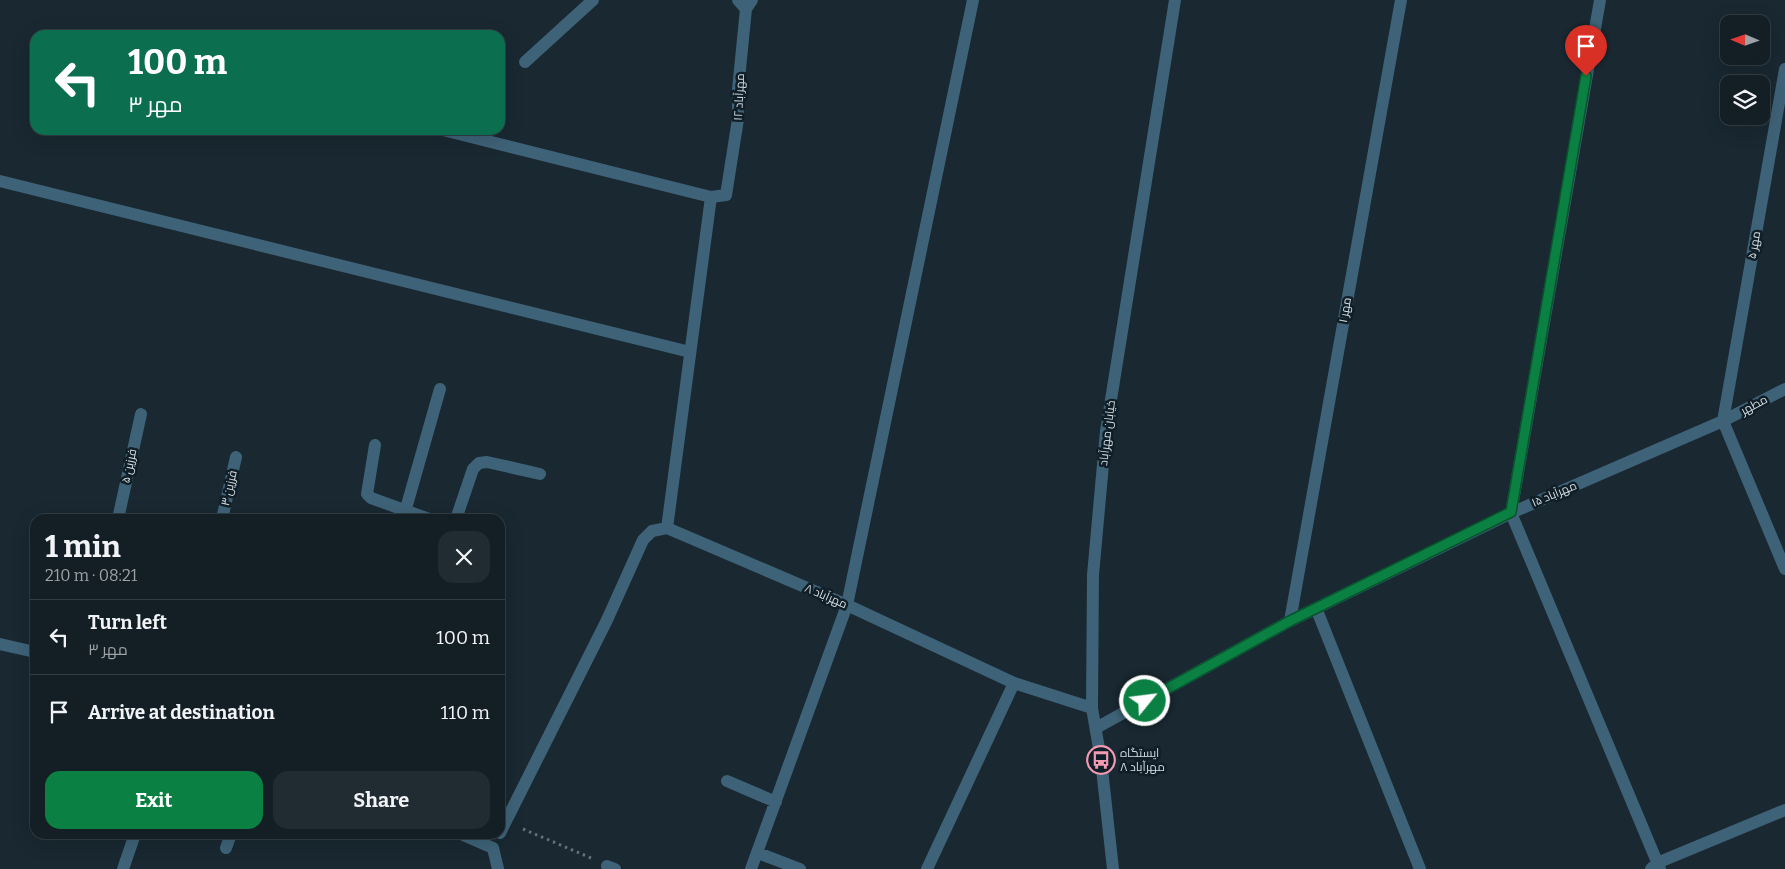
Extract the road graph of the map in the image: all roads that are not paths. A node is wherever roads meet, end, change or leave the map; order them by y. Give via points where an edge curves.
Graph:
1 (593, 0) edge
2 (974, 0) edge
3 (1175, 0) edge
4 (1401, 0) edge
5 (1600, 0) edge
6 (745, 3) edge
7 (525, 62) dead end
8 (1785, 69) edge
9 (463, 135) edge
10 (0, 181) edge
11 (711, 197) junction
12 (690, 352) junction
13 (440, 389) dead end
14 (1785, 389) edge
15 (141, 414) dead end
16 (1723, 421) junction
17 (375, 445) dead end
18 (236, 458) dead end
19 (540, 474) dead end
20 (405, 512) junction
21 (1511, 512) junction
22 (119, 514) edge
23 (223, 514) edge
24 (410, 514) edge
25 (458, 514) edge
26 (667, 528) junction
27 (1785, 568) edge
28 (847, 605) junction
29 (1316, 608) junction
30 (1290, 621) junction
31 (0, 644) edge
32 (30, 651) edge
33 (1014, 683) junction
34 (1092, 708) junction
35 (1096, 728) junction
36 (727, 780) dead end
37 (776, 802) junction
38 (1785, 810) edge
39 (505, 823) edge
40 (134, 839) edge
41 (229, 839) edge
42 (472, 839) edge
43 (497, 839) edge
44 (226, 848) dead end
45 (493, 848) junction
46 (758, 853) junction
47 (1656, 867) edge
48 (123, 869) edge
49 (498, 869) edge
50 (751, 869) edge
51 (800, 869) edge
52 (927, 869) edge
53 (1113, 869) edge
54 (1420, 869) edge

1 - 7 street
2 - 28 street
3 - 34 street, خیابان مهرآباد via 1106,431 1092,575
4 - 30 street, مهر ۱
5 - 21 street
6 - 11 street, مهرآباد ۱۲ via 738,119 726,195
8 - 16 street, مهر ۵
9 - 11 street
10 - 12 street
11 - 12 street
12 - 26 street
13 - 20 street
14 - 16 street, مطهر
15 - 22 street, فرزین ۵
16 - 21 street, مهرآباد ۱۵
16 - 27 street
17 - 20 street via 367,494
18 - 23 street, فرزین ۳
19 - 25 street via 479,463 473,469
20 - 24 street
21 - 29 street, مهرآباد ۱۵
21 - 47 street
26 - 28 street, مهرآباد ۸
26 - 39 street via 652,531 643,540 607,620
28 - 33 street, مهرآباد ۸
28 - 37 street
29 - 30 street, مهرآباد ۱۵
29 - 54 street
30 - 35 street, مهرآباد ۱۵
31 - 32 street
33 - 34 street, مهرآباد ۸
33 - 52 street
34 - 35 street, خیابان مهرآباد
35 - 53 street, خیابان مهرآباد
36 - 37 street
37 - 46 street
38 - 47 street
40 - 48 street
41 - 44 street
42 - 45 street
43 - 45 street
45 - 49 street
46 - 50 street
46 - 51 street

